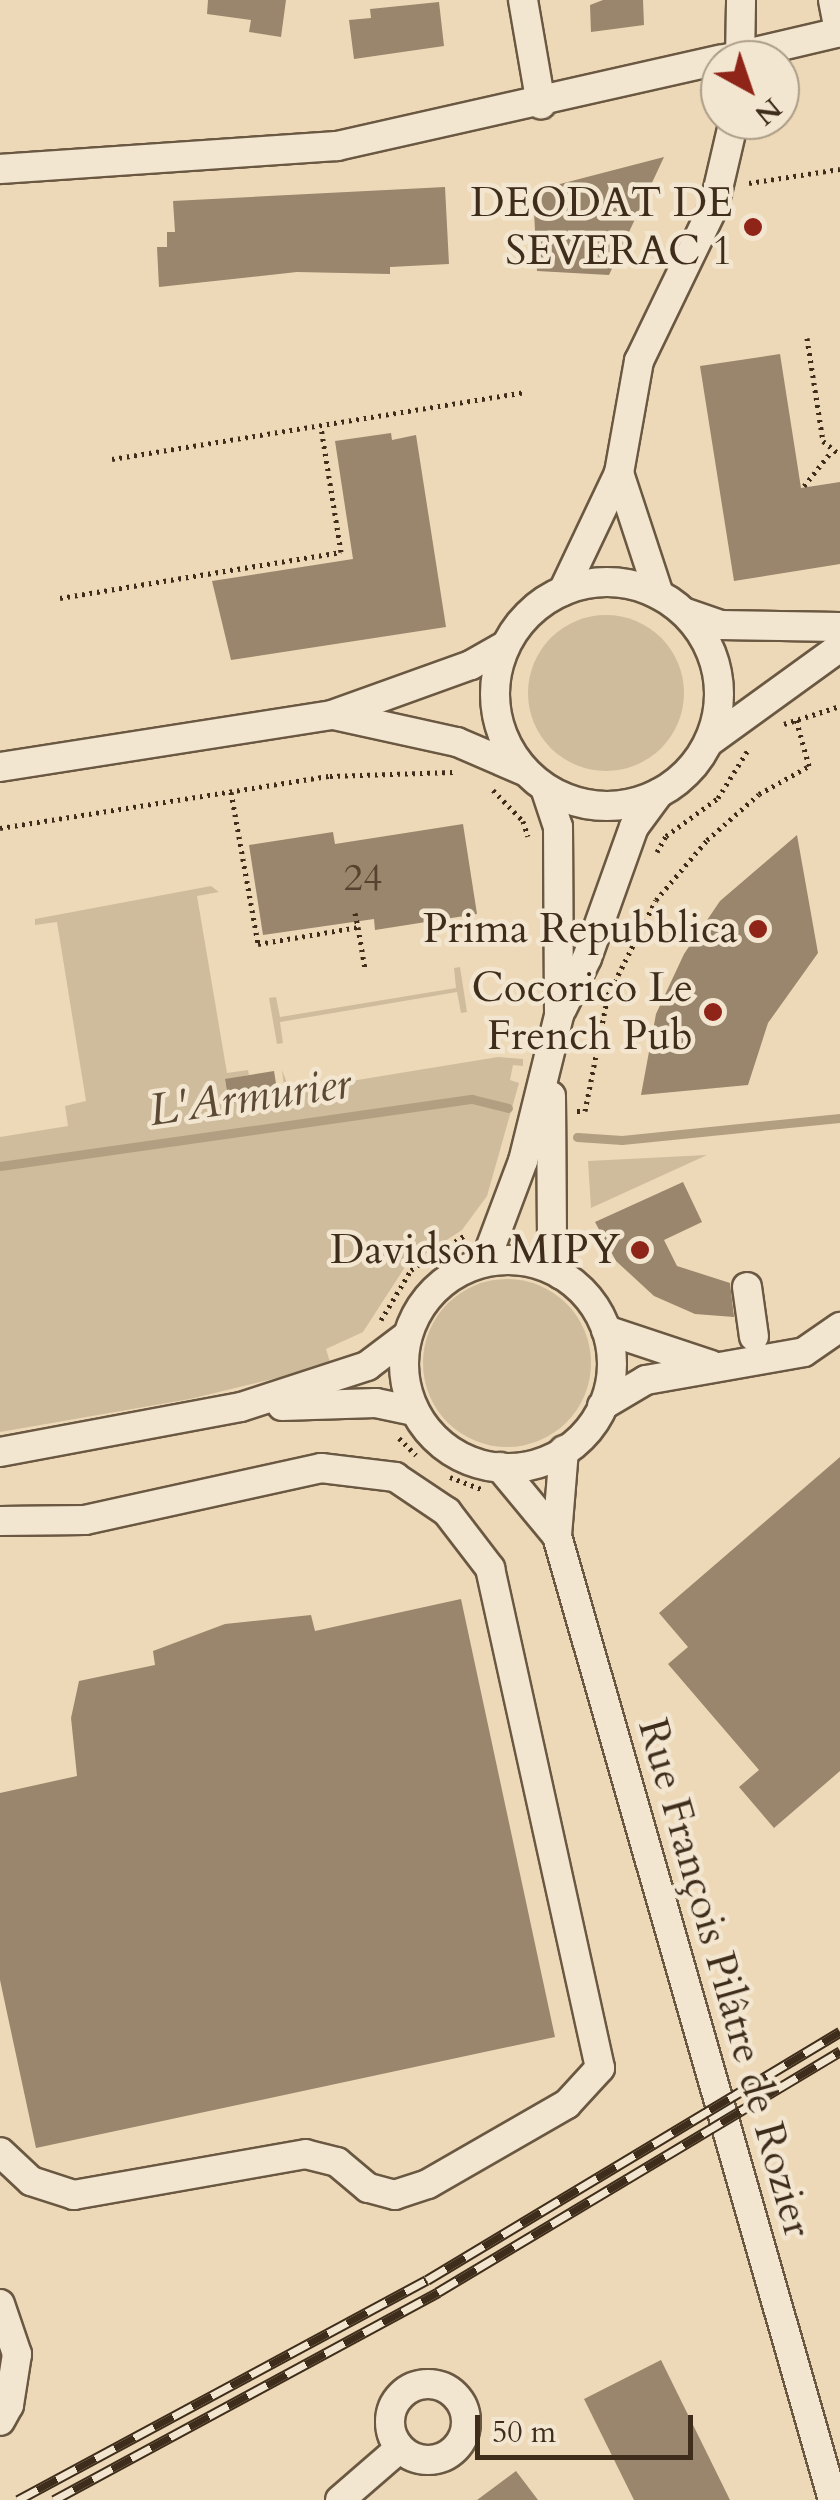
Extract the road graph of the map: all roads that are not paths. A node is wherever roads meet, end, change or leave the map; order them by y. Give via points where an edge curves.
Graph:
1 (522, 0) edge
2 (741, 0) edge
3 (834, 0) edge
4 (840, 32) edge
5 (734, 40) edge
6 (800, 42) edge
7 (700, 66) edge
8 (541, 104) junction
9 (729, 140) edge
10 (0, 169) edge
11 (619, 473) junction
12 (563, 591) junction
13 (659, 595) junction
14 (684, 613) junction
15 (840, 627) edge
16 (506, 645) junction
17 (840, 647) edge
18 (332, 715) junction
19 (708, 743) junction
20 (0, 768) edge
21 (536, 780) junction
22 (659, 793) junction
23 (559, 1015) junction
24 (551, 1065) junction
25 (485, 1262) junction
26 (561, 1275) junction
27 (747, 1287) dead end
28 (840, 1327) edge
29 (606, 1330) junction
30 (408, 1335) junction
31 (754, 1337) dead end
32 (712, 1365) junction
33 (602, 1406) junction
34 (241, 1408) junction
35 (416, 1411) junction
36 (564, 1450) junction
37 (0, 1452) edge
38 (496, 1480) junction
39 (0, 1521) edge
40 (557, 1536) junction
41 (0, 2152) edge
42 (0, 2304) edge
43 (0, 2421) edge
44 (400, 2448) dead end
45 (340, 2500) edge
46 (833, 2500) edge

1 - 8 street
2 - 5 street
3 - 4 street
4 - 6 street
7 - 8 street
8 - 10 street via 404,136 264,155
9 - 11 street via 714,206 639,361
11 - 12 street
11 - 13 street
12 - 13 street via 612,582
12 - 16 street via 521,622
13 - 14 street
14 - 15 street via 720,625
14 - 19 street via 711,651 717,674
16 - 18 street via 471,665
16 - 21 street via 496,712
17 - 19 street
18 - 20 street
18 - 21 street via 457,742
19 - 22 street
21 - 22 street via 576,802 610,806
21 - 23 street via 558,827
22 - 23 street via 634,827 588,958
23 - 24 street
24 - 25 street
24 - 26 street via 552,1246
25 - 26 street via 524,1262
25 - 30 street via 445,1281
26 - 29 street via 591,1302
27 - 31 street
28 - 32 street via 804,1352
29 - 32 street
29 - 33 street via 611,1368
30 - 34 street via 367,1366
30 - 35 street via 405,1379
32 - 33 street via 646,1380
33 - 36 street
34 - 35 street via 376,1404
34 - 37 street
35 - 38 street via 444,1446
36 - 38 street
36 - 40 street, Rue François Pilâtre de Rozier
38 - 40 street, Rue François Pilâtre de Rozier
39 - 41 street via 84,1520 320,1468 395,1477 447,1512 490,1568 600,2068 566,2104 428,2184 396,2195 368,2188 337,2162 306,2154 74,2196 32,2181
40 - 46 street, Rue François Pilâtre de Rozier
42 - 43 street via 16,2354 10,2404
44 - 45 street

